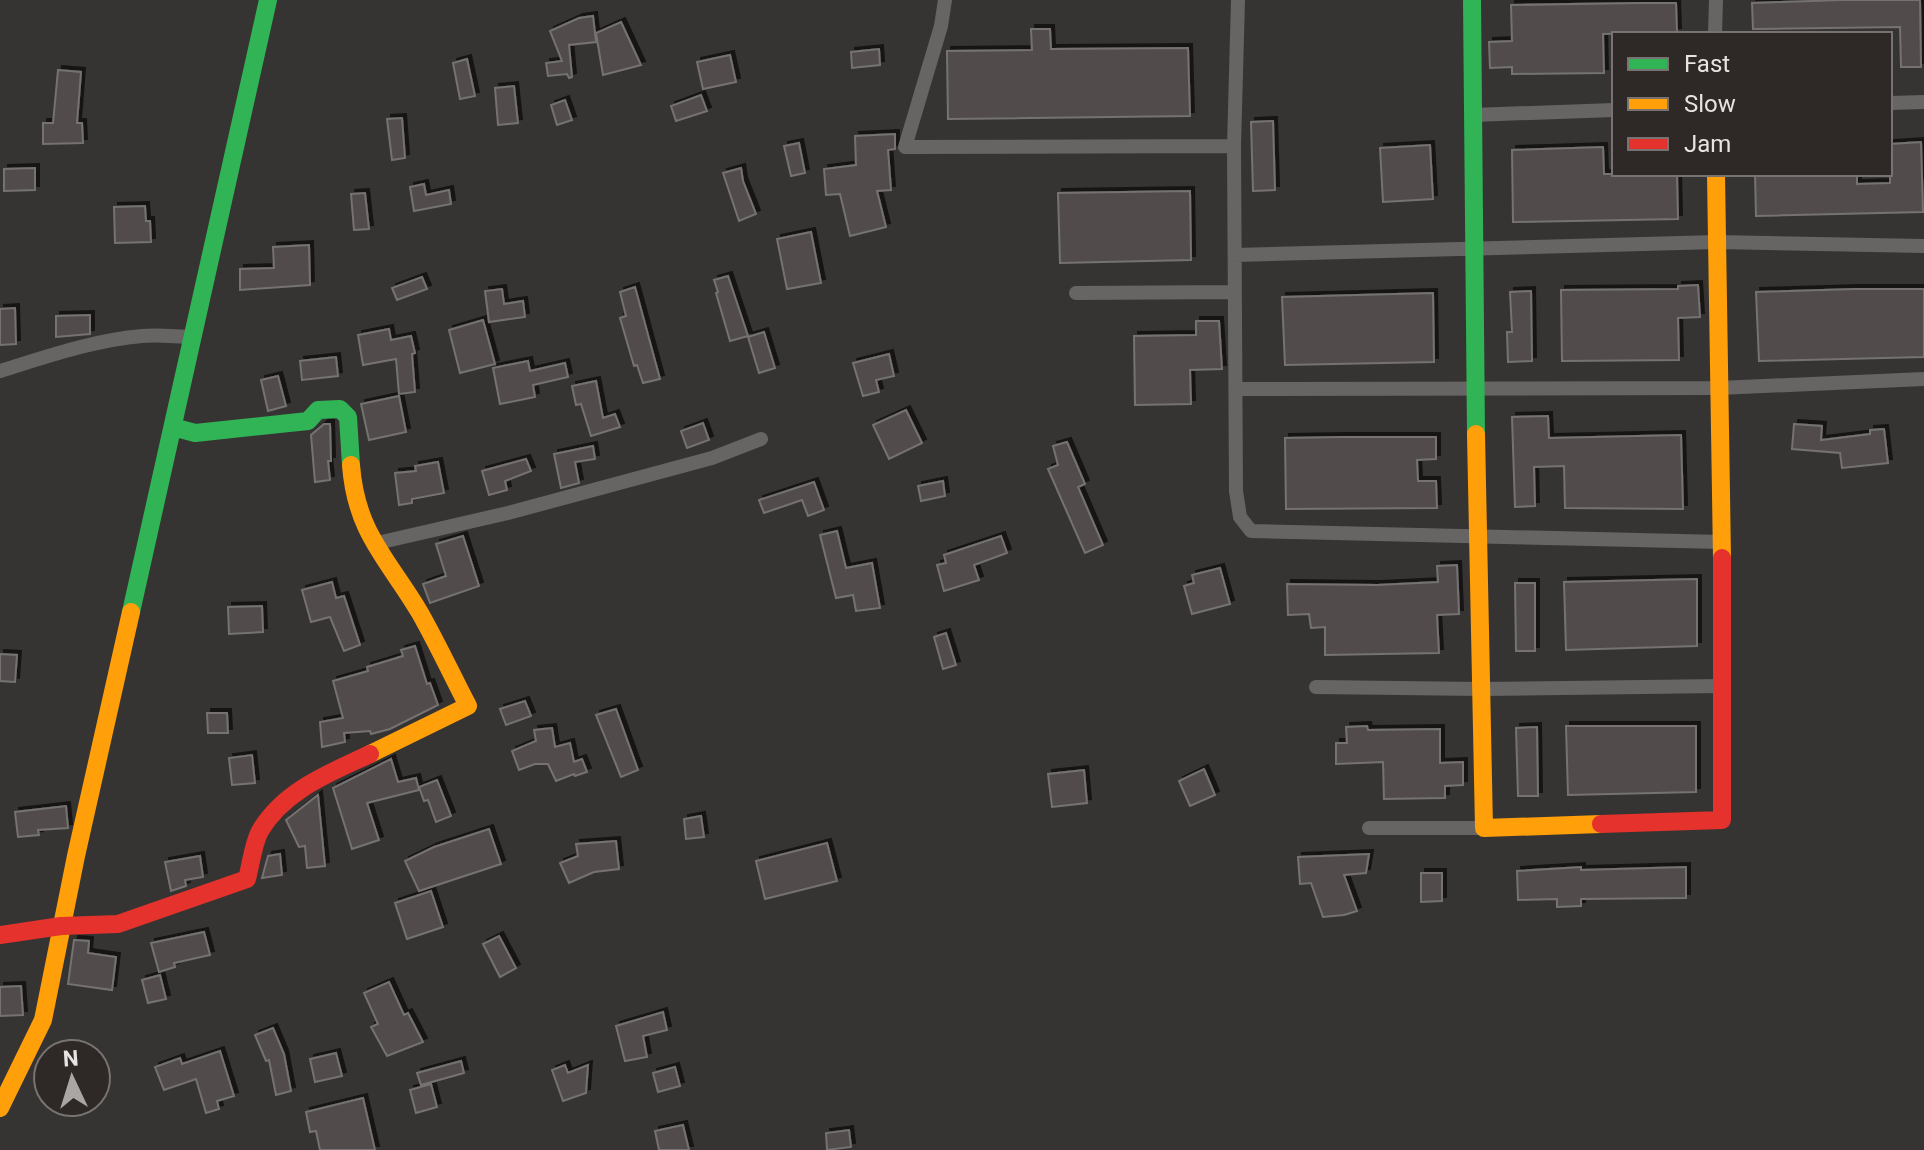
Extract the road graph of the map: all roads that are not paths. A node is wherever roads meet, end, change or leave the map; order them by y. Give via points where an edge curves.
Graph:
1 (268, 0) edge
2 (945, 0) edge
3 (1238, 0) edge
4 (1472, 0) edge
5 (1716, 0) edge
6 (1715, 32) edge
7 (1924, 102) edge
8 (1892, 103) edge
9 (1612, 110) edge
10 (1472, 115) junction
11 (1234, 146) junction
12 (1716, 176) edge
13 (1717, 242) junction
14 (1924, 246) edge
15 (1476, 248) junction
16 (1235, 255) junction
17 (1235, 292) junction
18 (1076, 293) dead end
19 (193, 337) junction
20 (0, 371) edge
21 (1924, 379) edge
22 (1476, 388) junction
23 (1719, 388) junction
24 (1236, 389) junction
25 (173, 427) junction
26 (761, 439) dead end
27 (1477, 537) junction
28 (1722, 542) junction
29 (373, 544) junction
30 (1722, 686) junction
31 (1316, 687) dead end
32 (1481, 689) junction
33 (1369, 828) dead end
34 (1484, 828) junction
35 (61, 926) junction
36 (0, 935) edge
37 (0, 1108) edge

1 - 19 street
2 - 11 street via 905,147
3 - 11 street
4 - 10 street
5 - 6 street
7 - 8 street
9 - 10 street
10 - 15 street
11 - 16 street
12 - 13 street
13 - 14 street
13 - 15 street
13 - 23 street
15 - 16 street
15 - 22 street
16 - 17 street
17 - 18 street
17 - 24 street
19 - 20 street via 120,339
19 - 25 street
21 - 23 street
22 - 23 street
22 - 24 street
22 - 27 street
23 - 28 street
24 - 27 street via 1236,491 1240,517 1251,531
25 - 29 street via 195,433 308,421 318,410 340,409 348,417 352,474
25 - 35 street
26 - 29 street via 610,486
27 - 28 street
27 - 32 street
28 - 30 street
29 - 35 street via 419,612 468,706 312,782 280,804 259,833 247,879 118,924
30 - 32 street
30 - 34 street via 1722,820
31 - 32 street
32 - 34 street
33 - 34 street
35 - 36 street
35 - 37 street via 43,1020

